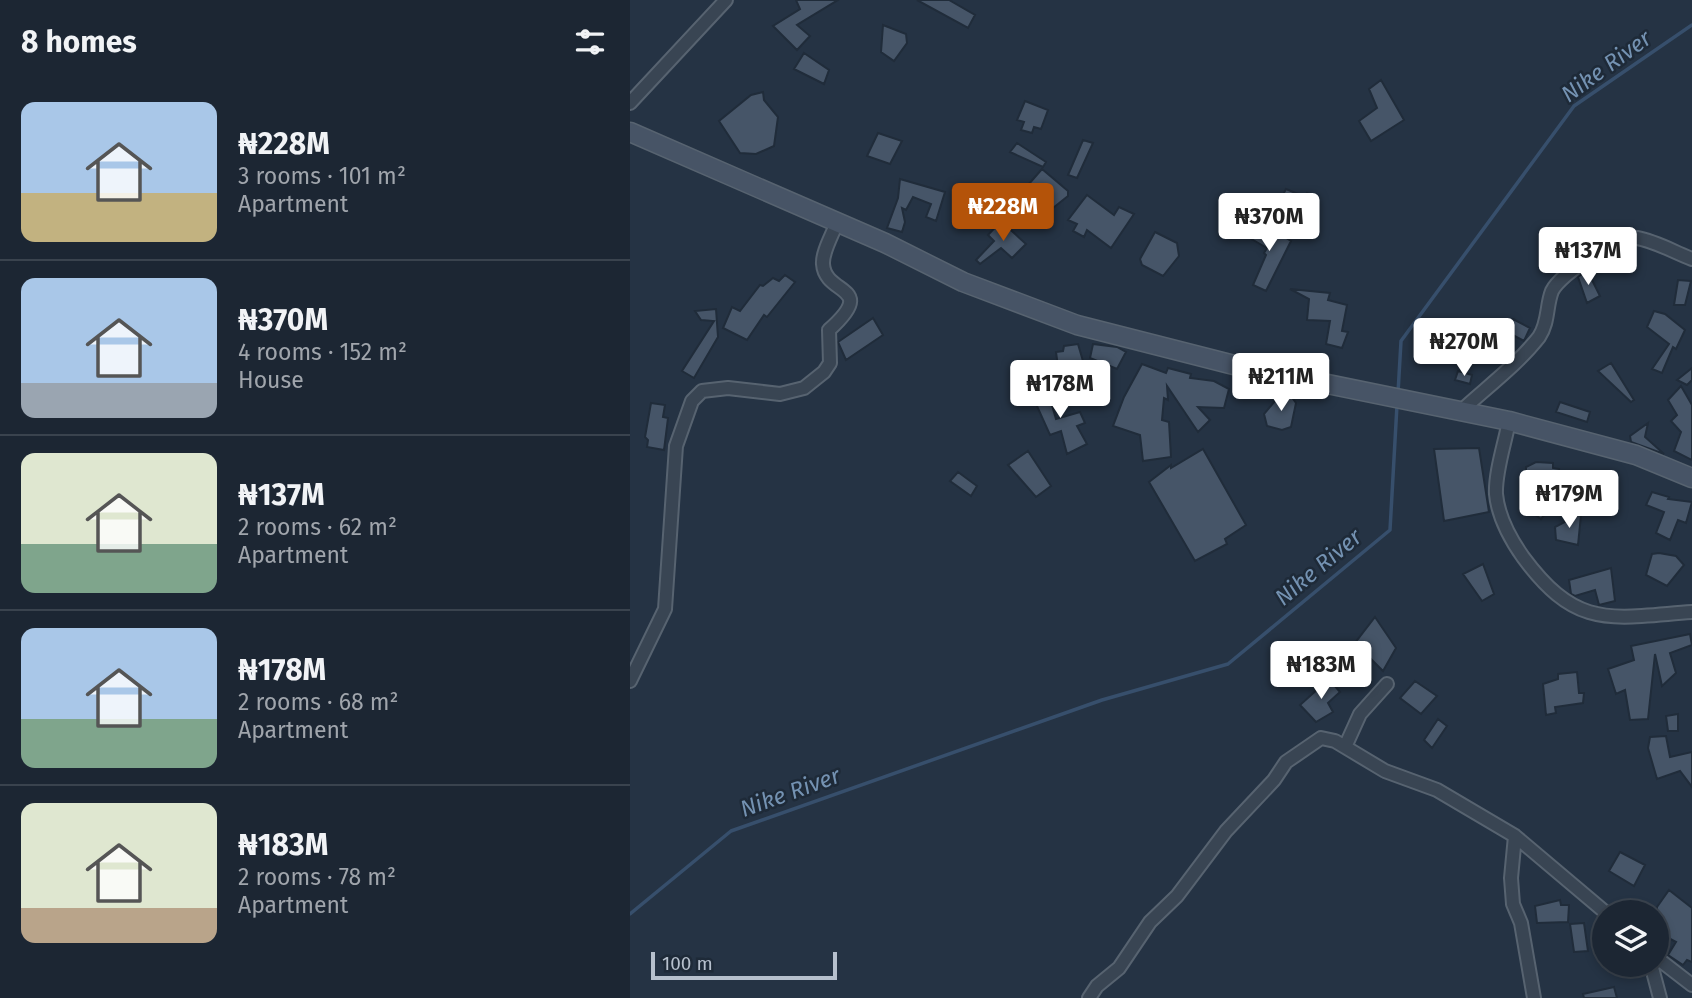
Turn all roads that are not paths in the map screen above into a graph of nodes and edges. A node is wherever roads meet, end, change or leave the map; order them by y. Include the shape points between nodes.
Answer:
1 (726, 0) edge
2 (630, 103) edge
3 (630, 132) edge
4 (837, 222) junction
5 (1692, 259) edge
6 (1452, 409) junction
7 (1509, 421) junction
8 (1692, 478) edge
9 (1692, 612) edge
10 (630, 681) edge
11 (1387, 684) dead end
12 (1345, 747) junction
13 (1515, 836) junction
14 (1592, 901) edge
15 (1669, 967) edge
16 (1654, 977) edge
17 (1692, 985) edge
18 (1089, 998) edge
19 (1534, 998) edge
20 (1660, 998) edge

1 - 2 street
3 - 4 street
4 - 6 street via 962,282 1077,325 1234,365
4 - 10 street via 824,269 849,295 850,304 847,314 829,330 830,363 824,372 804,388 780,394 729,388 702,391 692,401 676,446 665,609
5 - 6 street via 1636,238 1625,238 1590,257 1552,292 1544,327 1524,355
6 - 7 street
7 - 8 street via 1636,455
7 - 9 street via 1496,494 1510,539 1543,583 1569,606 1598,616
11 - 12 street via 1360,714
12 - 13 street via 1385,771 1437,790
12 - 18 street via 1321,738 1286,762 1177,896 1150,922 1119,968
13 - 14 street
13 - 19 street via 1513,904 1521,923
15 - 17 street
16 - 20 street

